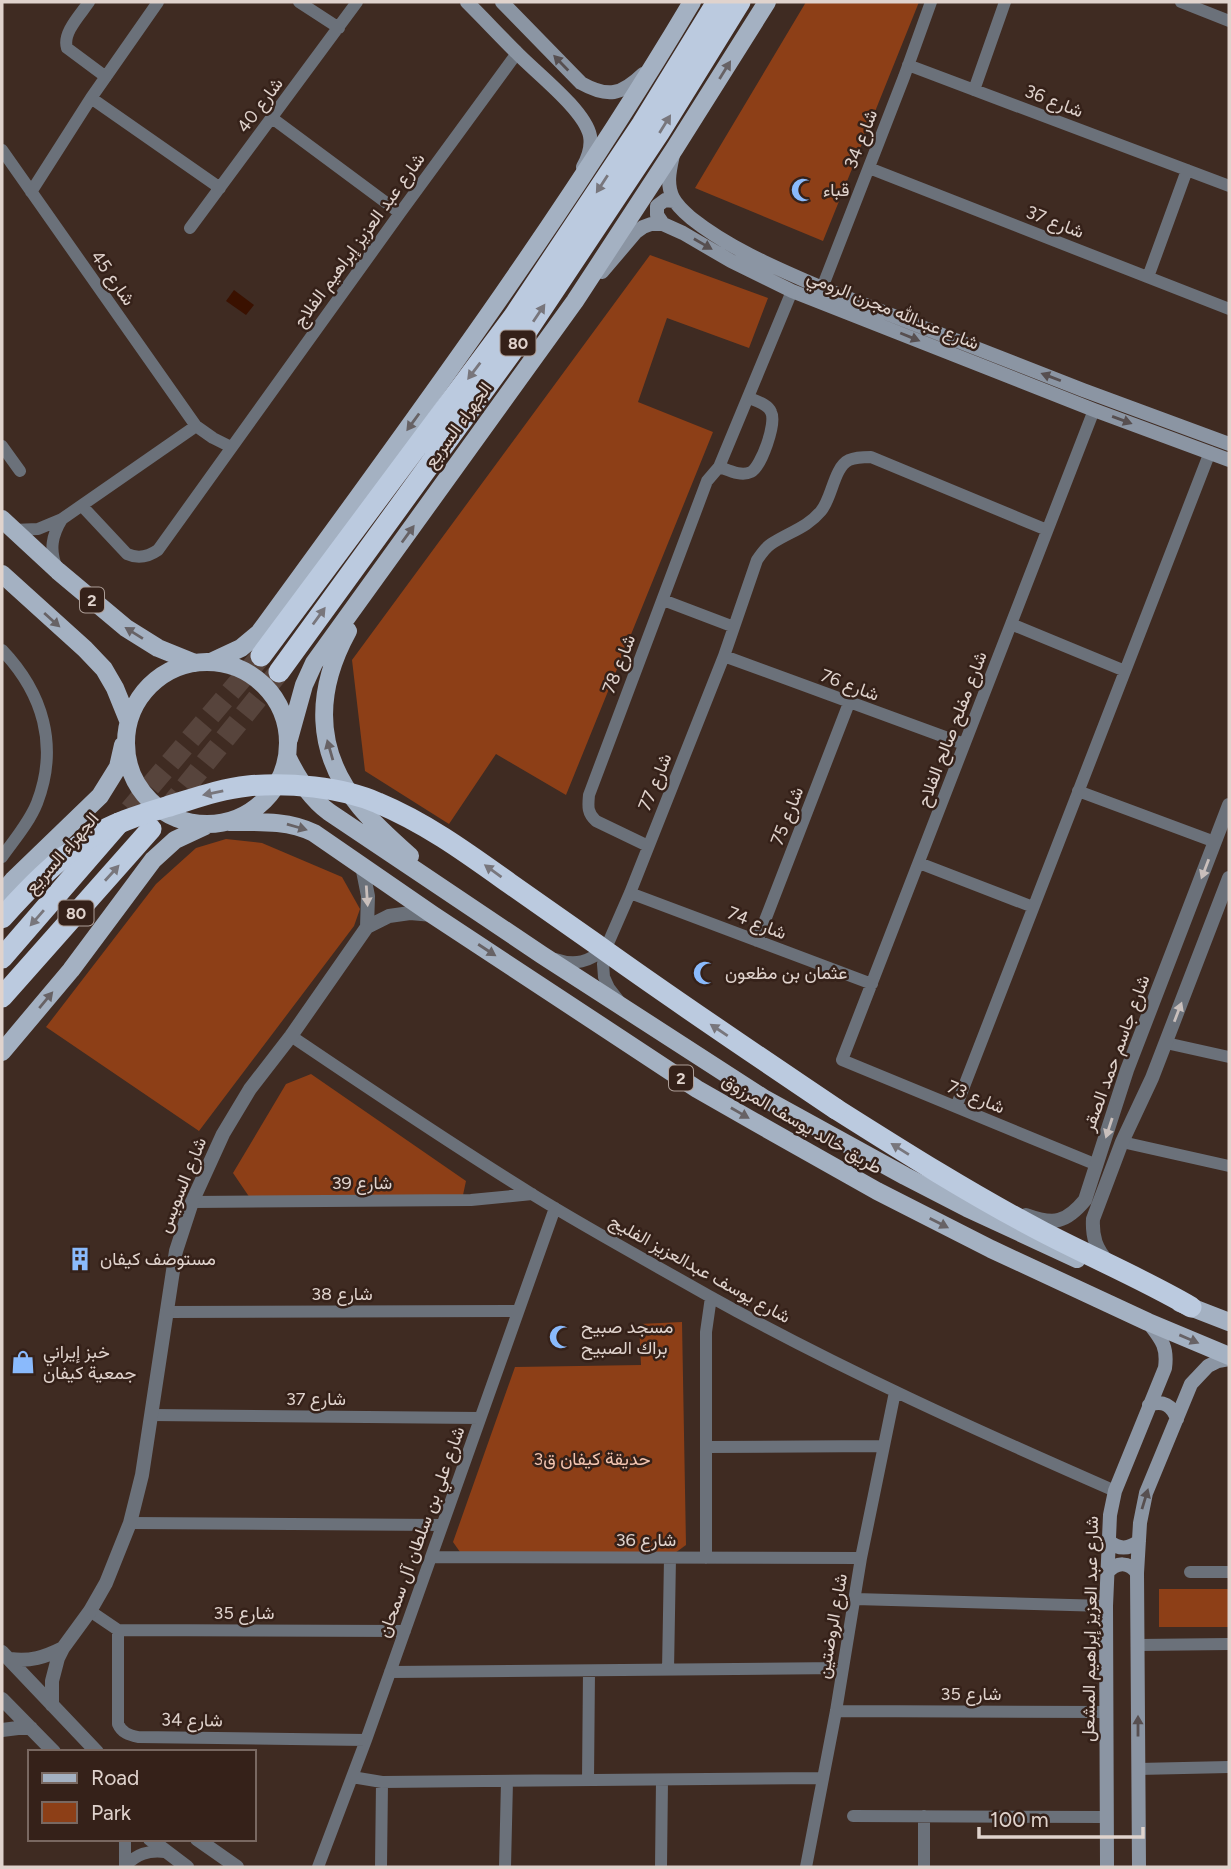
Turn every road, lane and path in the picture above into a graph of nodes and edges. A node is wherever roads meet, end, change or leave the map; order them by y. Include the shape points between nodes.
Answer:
1 (89, 2) edge
2 (158, 2) edge
3 (299, 2) edge
4 (357, 2) edge
5 (467, 2) edge
6 (502, 2) edge
7 (692, 2) edge
8 (718, 2) edge
9 (740, 2) edge
10 (767, 2) edge
11 (931, 2) edge
12 (1005, 2) edge
13 (1181, 2) edge
14 (1229, 21) edge
15 (339, 28) junction
16 (517, 53) junction
17 (657, 61) junction
18 (908, 65) junction
19 (106, 77) junction
20 (581, 83) junction
21 (974, 90) junction
22 (92, 98) junction
23 (565, 100) junction
24 (272, 118) junction
25 (675, 148) junction
26 (2, 150) edge
27 (869, 168) junction
28 (1187, 170) junction
29 (1229, 186) edge
30 (219, 188) junction
31 (574, 188) junction
32 (31, 191) junction
33 (674, 201) junction
34 (400, 213) junction
35 (663, 224) junction
36 (190, 228) dead end
37 (1148, 277) junction
38 (822, 288) junction
39 (792, 291) junction
40 (575, 301) junction
41 (1229, 309) edge
42 (749, 398) junction
43 (1094, 410) junction
44 (196, 426) junction
45 (1229, 444) edge
46 (2, 446) edge
47 (231, 447) junction
48 (1210, 452) junction
49 (1229, 460) edge
50 (719, 467) junction
51 (20, 471) dead end
52 (82, 506) junction
53 (62, 519) junction
54 (7, 524) edge
55 (1047, 530) junction
56 (384, 567) junction
57 (58, 571) junction
58 (2, 574) edge
59 (663, 600) junction
60 (1011, 624) junction
61 (734, 627) junction
62 (2, 650) edge
63 (261, 656) tunnel mouth
64 (724, 656) junction
65 (203, 662) junction
66 (1125, 671) junction
67 (279, 672) tunnel mouth
68 (849, 703) junction
69 (127, 729) junction
70 (289, 739) junction
71 (964, 744) junction
72 (288, 758) junction
73 (1078, 791) junction
74 (1229, 806) edge
75 (130, 810) tunnel mouth
76 (229, 822) junction
77 (211, 825) junction
78 (151, 829) tunnel mouth
79 (1215, 842) junction
80 (649, 846) junction
81 (2, 858) edge
82 (919, 863) junction
83 (362, 866) junction
84 (1229, 878) edge
85 (2, 893) edge
86 (630, 893) junction
87 (451, 894) junction
88 (1033, 907) junction
89 (433, 915) junction
90 (2, 918) edge
91 (367, 927) junction
92 (757, 942) junction
93 (606, 948) junction
94 (542, 955) junction
95 (2, 958) edge
96 (872, 984) junction
97 (2, 997) edge
98 (629, 1012) junction
99 (291, 1035) junction
100 (1166, 1043) junction
101 (2, 1052) edge
102 (1229, 1057) edge
103 (842, 1060) joint
104 (1127, 1070) junction
105 (1152, 1078) junction
106 (697, 1088) junction
107 (956, 1107) junction
108 (1122, 1142) junction
109 (844, 1143) junction
110 (1097, 1165) junction
111 (1229, 1166) edge
112 (532, 1194) junction
113 (975, 1194) junction
114 (192, 1202) junction
115 (555, 1208) junction
116 (1110, 1265) junction
117 (711, 1297) junction
118 (1191, 1307) junction
119 (518, 1311) junction
120 (166, 1312) junction
121 (1149, 1322) junction
122 (1229, 1322) edge
123 (1229, 1358) edge
124 (895, 1392) junction
125 (1149, 1405) junction
126 (152, 1415) junction
127 (480, 1418) junction
128 (1177, 1419) junction
129 (884, 1446) junction
130 (706, 1447) junction
131 (1115, 1491) junction
132 (130, 1523) junction
133 (442, 1525) junction
134 (1109, 1541) junction
135 (1139, 1541) junction
136 (430, 1557) junction
137 (670, 1558) junction
138 (706, 1558) junction
139 (861, 1558) junction
140 (1190, 1572) dead end
141 (1229, 1572) edge
142 (1107, 1573) junction
143 (1138, 1573) junction
144 (855, 1599) junction
145 (1106, 1606) junction
146 (90, 1611) junction
147 (117, 1630) junction
148 (405, 1631) junction
149 (1229, 1644) edge
150 (1138, 1645) junction
151 (63, 1648) junction
152 (6, 1656) edge
153 (842, 1668) junction
154 (668, 1670) junction
155 (589, 1671) junction
156 (390, 1672) junction
157 (2, 1699) edge
158 (52, 1705) junction
159 (836, 1711) junction
160 (1106, 1712) junction
161 (32, 1728) junction
162 (2, 1730) edge
163 (82, 1737) junction
164 (366, 1740) junction
165 (52, 1750) edge
166 (76, 1750) edge
167 (95, 1750) edge
168 (1229, 1768) edge
169 (1138, 1769) junction
170 (352, 1777) junction
171 (822, 1778) junction
172 (588, 1780) junction
173 (662, 1780) junction
174 (507, 1781) junction
175 (382, 1782) junction
176 (853, 1816) dead end
177 (924, 1816) junction
178 (1106, 1817) junction
179 (125, 1841) edge
180 (152, 1841) edge
181 (200, 1841) edge
182 (165, 1852) junction
183 (125, 1867) edge
184 (187, 1867) edge
185 (237, 1867) edge
186 (318, 1867) edge
187 (381, 1867) edge
188 (505, 1867) edge
189 (661, 1867) edge
190 (806, 1867) edge
191 (924, 1867) edge
192 (1107, 1867) edge
193 (1139, 1867) edge

1 - 19 street via 65,44
2 - 19 street
3 - 15 street
4 - 15 street, شارع 40
5 - 16 main road
20 -> 6 main road
7 - 17 main road
8 -> 63 highway, الجهراء السريع / 80 via 514,316
67 -> 9 highway, الجهراء السريع / 80 via 529,328
25 -> 10 main road, الجهراء السريع
11 - 18 street, شارع 34
12 - 21 street
13 - 14 street
15 - 24 street, شارع 40
16 - 23 main road
16 - 34 street, شارع عبد العزيز إبراهيم الفلاج
17 - 20 main road via 631,85 613,93
17 - 31 main road
18 - 21 street, شارع 36
18 - 27 street, شارع 34
19 - 22 street
20 - 23 main road via 581,99
21 - 28 street, شارع 36
22 - 30 street
22 - 32 street
23 - 31 main road via 590,136 587,159
24 - 30 street, شارع 40
24 - 34 street
25 - 33 main road via 669,183
25 - 40 main road, الجهراء السريع
26 - 32 street, شارع 45
27 - 37 street, شارع 37
27 - 38 street, شارع 34
28 - 29 street, شارع 36
28 - 37 street
30 - 36 street, شارع 40
31 -> 65 main road via 438,387 259,633 241,648
32 - 44 street, شارع 45
33 - 35 main road via 657,206
33 - 38 main road, شارع عبدالله مجرن الرومي via 724,241
34 - 47 street, شارع عبد العزيز إبراهيم الفلاج
35 -> 39 main road, شارع عبدالله مجرن الرومي
35 - 40 main road via 636,232
37 - 41 street, شارع 37
45 -> 38 main road, شارع عبدالله مجرن الرومي
39 - 42 street, شارع 78
39 -> 43 main road, شارع عبدالله مجرن الرومي
56 -> 40 main road, الجهراء السريع
42 - 50 street, شارع 78
42 - 50 street via 767,406 773,428 750,472
43 -> 48 main road, شارع عبدالله مجرن الرومي
43 - 55 street, شارع مفلح صالح الفلاح
44 - 47 street
44 - 52 street
46 - 51 street
47 - 52 street, شارع عبد العزيز إبراهيم الفلاج via 158,550 148,556 127,554
48 - 49 main road, شارع عبدالله مجرن الرومي
48 - 66 street
50 - 59 street, شارع 78 via 707,481
52 - 53 street
53 - 54 street via 38,529
53 - 57 street via 52,544
54 - 57 main road, 2
55 - 60 street, شارع مفلح صالح الفلاح
55 - 61 street, شارع 77 via 871,457 852,458 843,465 815,518 772,543 757,560
56 - 70 main road, الجهراء السريع via 314,663
87 -> 56 main road via 360,807 342,782 326,738 327,679
65 -> 57 main road, 2 via 158,648 126,628
58 -> 69 main road, 2 via 104,670 115,688
59 - 61 street
59 - 80 street, شارع 78 via 588,803 596,821
60 - 66 street
60 - 71 street, شارع مفلح صالح الفلاح
61 - 64 street, شارع 77
62 - 81 street via 26,680 43,715 46,748 36,804
64 - 68 street, شارع 76
64 - 80 street, شارع 77
65 - 69 main road via 177,668 147,688
65 - 70 main road via 244,670 264,686 280,706
66 - 73 street
68 - 71 street, شارع 76
68 - 92 street, شارع 75
69 - 77 main road via 127,761 149,800 177,819
69 - 85 main road, الجهراء السريع via 118,767 100,796
70 - 72 main road
71 - 82 street, شارع مفلح صالح الفلاح
72 - 76 main road via 274,791 261,805
72 - 87 main road, طريق خالد يوسف المرزوق / 2 via 297,777 323,808
73 - 79 street
73 - 88 street
74 - 79 street, شارع جاسم حمد الصقر
75 -> 95 highway, الجهراء السريع / 80
76 - 77 main road
76 -> 83 main road, طريق خالد يوسف المرزوق / 2 via 301,827
101 -> 77 main road via 161,851 182,836
97 -> 78 highway, 80
79 -> 104 street, شارع جاسم حمد الصقر
80 - 86 street, شارع 77
82 - 88 street
82 - 96 street, شارع مفلح صالح الفلاح
83 - 89 main road, طريق خالد يوسف المرزوق / 2
83 -> 91 street via 368,896
100 -> 84 street, شارع جاسم حمد الصقر
86 - 92 street, شارع 74
86 - 93 street, شارع 77
87 - 94 main road, طريق خالد يوسف المرزوق / 2
88 - 107 street
89 - 91 street via 389,916
89 -> 106 main road, طريق خالد يوسف المرزوق / 2
113 -> 90 highway, bridge via 836,1109 678,1003 467,852 422,824 352,795 292,785 248,786 152,811 81,844 47,870
91 - 99 street, شارع السويس
92 - 96 street, شارع 74
93 - 94 street via 579,963
93 - 98 street, شارع 77 via 606,983
94 - 98 main road, طريق خالد يوسف المرزوق / 2
96 - 103 street, شارع مفلح صالح الفلاح
98 - 109 main road, طريق خالد يوسف المرزوق / 2 via 765,1099
99 - 112 street, شارع يوسف عبدالعزيز الفليج
99 - 114 street, شارع السويس via 223,1134
100 - 102 street
100 - 105 street, شارع جاسم حمد الصقر
103 - 107 street, شارع 73
104 - 105 street via 1133,1087 1144,1086
104 -> 110 street, شارع جاسم حمد الصقر
105 - 108 street, شارع جاسم حمد الصقر
106 - 109 main road via 694,1077 701,1072 799,1127
106 -> 121 main road, طريق خالد يوسف المرزوق / 2 via 877,1191
107 - 110 street, شارع 73
108 - 111 street
108 - 116 street, شارع جاسم حمد الصقر via 1093,1219 1095,1243
109 - 118 main road, طريق خالد يوسف المرزوق / 2 via 967,1208
110 - 113 street, شارع جاسم حمد الصقر via 1086,1200 1064,1220 1048,1222
112 - 114 street, 39 شارع via 471,1200
112 - 115 street, شارع يوسف عبدالعزيز الفليج
113 - 116 highway
114 - 120 street, شارع السويس via 176,1251
115 - 117 street, شارع يوسف عبدالعزيز الفليج
115 - 119 street, شارع علي بن سلطان آل سمحان
116 - 118 highway
117 - 124 street, شارع يوسف عبدالعزيز الفليج
117 - 130 street via 706,1332
118 - 122 main road, طريق خالد يوسف المرزوق / 2
119 - 120 street, شارع 38
119 - 127 street, شارع علي بن سلطان آل سمحان
120 - 126 street, شارع السويس
121 -> 123 main road, طريق خالد يوسف المرزوق / 2
121 - 125 main road, شارع عبد العزيز إبراهيم المشعل via 1166,1349 1165,1368
123 - 128 main road via 1199,1374
124 - 129 street, شارع الروضتين
124 - 131 street, شارع يوسف عبدالعزيز الفليج
125 - 128 main road via 1170,1406
125 - 131 main road, شارع عبد العزيز إبراهيم المشعل
126 - 127 street, شارع 37
126 - 132 street, شارع السويس
127 - 133 street, شارع علي بن سلطان آل سمحان
135 -> 128 main road via 1146,1493
129 - 130 street
129 - 139 street, شارع الروضتين
130 - 138 street
131 - 134 main road, شارع عبد العزيز إبراهيم المشعل
132 - 133 street
132 - 146 street, شارع السويس
133 - 136 street, شارع علي بن سلطان آل سمحان
134 - 135 main road via 1124,1548
134 - 142 main road, شارع عبد العزيز إبراهيم المشعل
135 - 143 main road
136 - 137 street, شارع 36
136 - 148 street, شارع علي بن سلطان آل سمحان
137 - 138 street, شارع 36
137 - 154 street
138 - 139 street, شارع 36
139 - 144 street, شارع الروضتين
140 - 141 street
142 - 143 main road via 1122,1564
142 - 145 main road, شارع عبد العزيز إبراهيم المشعل
143 - 150 main road
144 - 145 street
144 - 153 street, شارع الروضتين
145 - 160 main road, شارع عبد العزيز إبراهيم المشعل
146 - 147 street
146 - 151 street, شارع السويس
147 - 148 street, شارع 35
147 - 164 street, شارع 34 via 118,1724 125,1733 138,1737
148 - 156 street, شارع علي بن سلطان آل سمحان
149 - 150 street
169 -> 150 main road
151 - 152 street via 28,1661
151 - 158 street, شارع السويس via 54,1670
152 - 158 street
153 - 154 street
153 - 159 street, شارع الروضتين
154 - 155 street
155 - 156 street
155 - 172 street
156 - 164 street, شارع علي بن سلطان آل سمحان
157 - 161 street
158 - 163 street
159 - 160 street, شارع 35
159 - 171 street, شارع الروضتين
160 - 178 main road, شارع عبد العزيز إبراهيم المشعل
161 - 162 street
161 - 165 street
163 - 166 street
163 - 167 street
164 - 170 street, شارع علي بن سلطان آل سمحان
168 - 169 street
169 - 193 main road
170 - 175 street
170 - 186 street, شارع علي بن سلطان آل سمحان
171 - 173 street
171 - 190 street, شارع الروضتين
172 - 173 street
172 - 174 street
173 - 189 street
174 - 175 street
174 - 188 street
175 - 187 street
176 - 177 street
177 - 178 street
177 - 191 street
178 - 192 main road, شارع عبد العزيز إبراهيم المشعل
179 - 183 street
180 - 182 street
181 - 185 street
182 - 183 street via 143,1853
182 - 184 street

